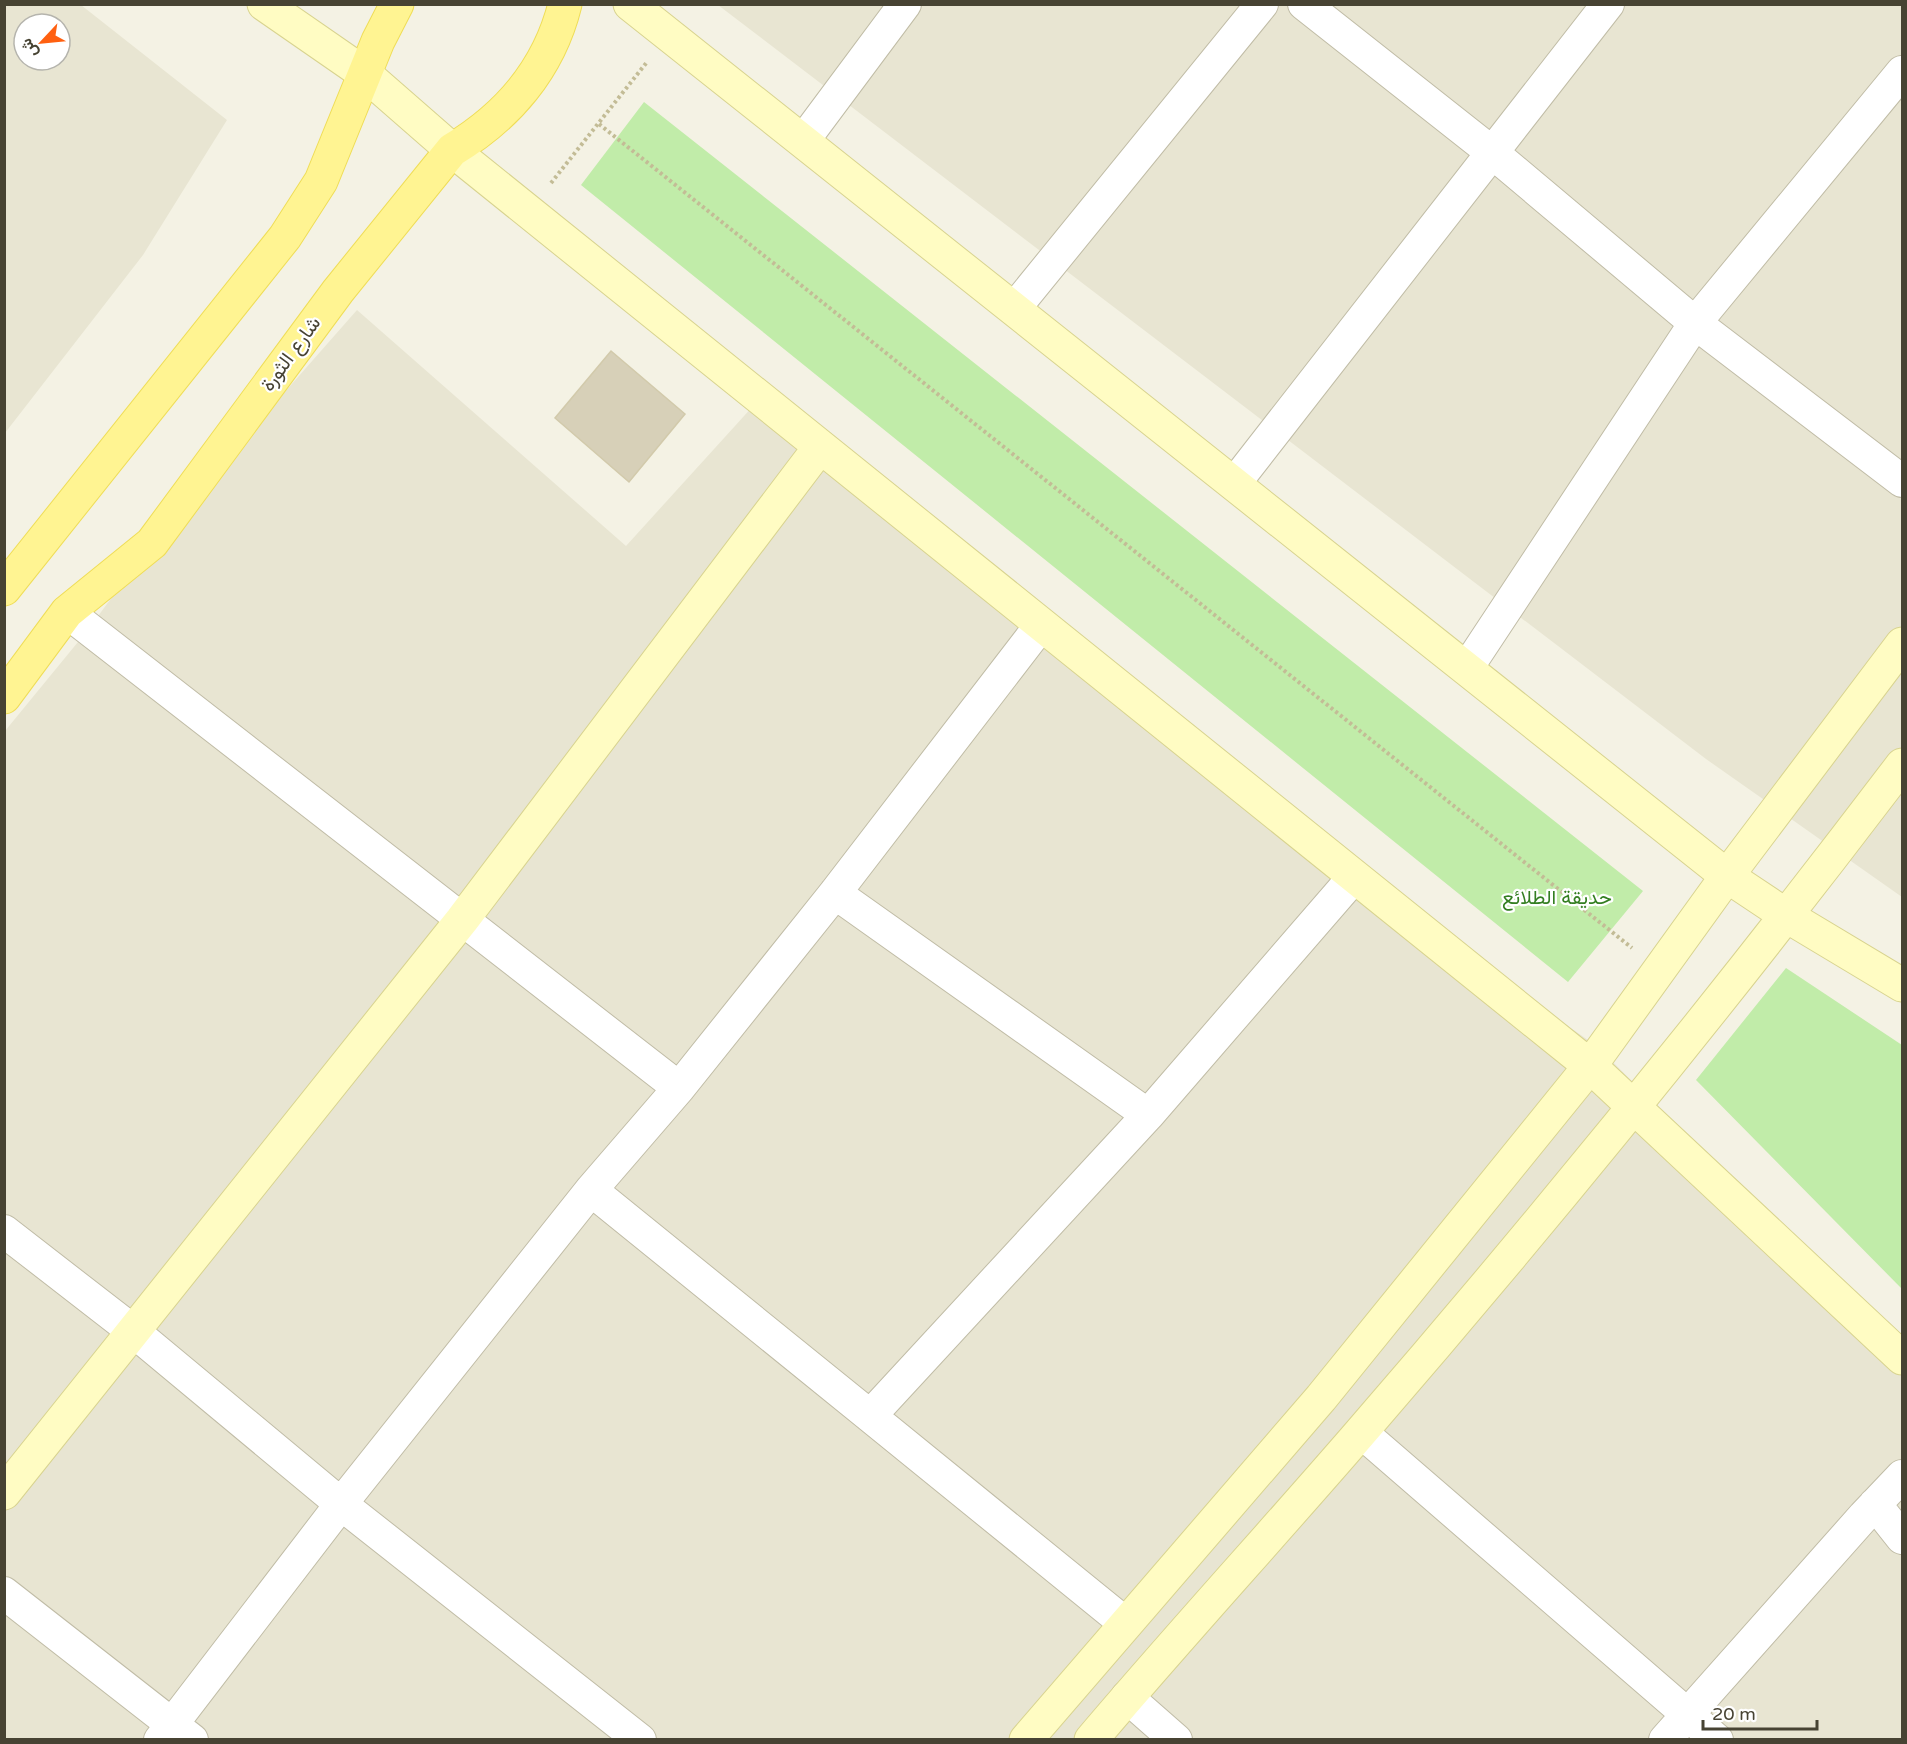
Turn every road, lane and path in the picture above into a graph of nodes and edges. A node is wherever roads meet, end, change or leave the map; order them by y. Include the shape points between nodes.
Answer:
1 (264, 4) edge
2 (397, 4) edge
3 (565, 4) edge
4 (630, 4) edge
5 (905, 4) edge
6 (1262, 4) edge
7 (1304, 4) edge
8 (1608, 4) edge
9 (669, 35) junction
10 (1902, 72) edge
11 (365, 74) junction
12 (599, 124) junction
13 (802, 141) junction
14 (452, 150) junction
15 (1494, 154) junction
16 (528, 212) junction
17 (1014, 309) junction
18 (1695, 323) junction
19 (820, 447) junction
20 (1902, 481) edge
21 (1234, 484) junction
22 (4, 589) edge
23 (68, 612) junction
24 (1041, 625) junction
25 (1902, 644) edge
26 (1467, 669) junction
27 (4, 697) edge
28 (1902, 765) edge
29 (1727, 876) junction
30 (1354, 877) junction
31 (835, 893) junction
32 (1787, 916) junction
33 (462, 920) junction
34 (1660, 970) junction
35 (1902, 985) edge
36 (1590, 1066) junction
37 (679, 1088) junction
38 (1634, 1105) junction
39 (1148, 1115) junction
40 (591, 1190) junction
41 (4, 1231) edge
42 (133, 1331) junction
43 (1902, 1358) edge
44 (870, 1416) junction
45 (1362, 1432) junction
46 (1902, 1476) edge
47 (4, 1493) edge
48 (341, 1504) junction
49 (1875, 1504) junction
50 (1902, 1538) edge
51 (4, 1593) edge
52 (1126, 1624) junction
53 (1127, 1697) junction
54 (1687, 1714) junction
55 (175, 1734) edge
56 (640, 1740) edge
57 (1026, 1740) edge
58 (1091, 1740) edge
59 (1176, 1740) edge
60 (1665, 1740) edge
61 (1717, 1740) edge

1 - 11 street
2 - 11 main road
3 - 14 main road, شارع الثورة via 552,44 520,94 485,129
4 - 9 street
5 - 13 street
6 - 17 street
7 - 15 street
8 - 15 street
9 - 12 path
9 - 13 street
10 - 18 street
11 - 14 street
11 - 22 main road via 321,181 285,237
12 - 16 path
12 - 34 path
13 - 17 street
14 - 16 street
14 - 23 main road, شارع الثورة via 338,291 152,543
15 - 18 street
15 - 21 street
16 - 19 street
17 - 21 street
18 - 20 street
18 - 26 street
19 - 24 street
19 - 33 street
21 - 26 street
23 - 27 main road, شارع الثورة
23 - 33 street
24 - 30 street
24 - 31 street
25 - 29 street
26 - 29 street
28 - 32 street
29 - 32 street
29 - 34 street
30 - 36 street
30 - 39 street
31 - 37 street
31 - 39 street
32 - 35 street
32 - 38 street
33 - 37 street
33 - 42 street
34 - 36 street
36 - 38 street
36 - 52 street via 1321,1398
37 - 40 street
38 - 43 street
38 - 45 street
39 - 44 street
40 - 44 street
40 - 48 street
41 - 42 street
42 - 47 street
42 - 48 street
44 - 52 street
45 - 53 street
45 - 54 street
46 - 49 street
48 - 55 street
48 - 56 street
49 - 50 street
49 - 54 street
51 - 55 street
52 - 57 street
53 - 58 street
53 - 59 street
54 - 60 street
54 - 61 street

